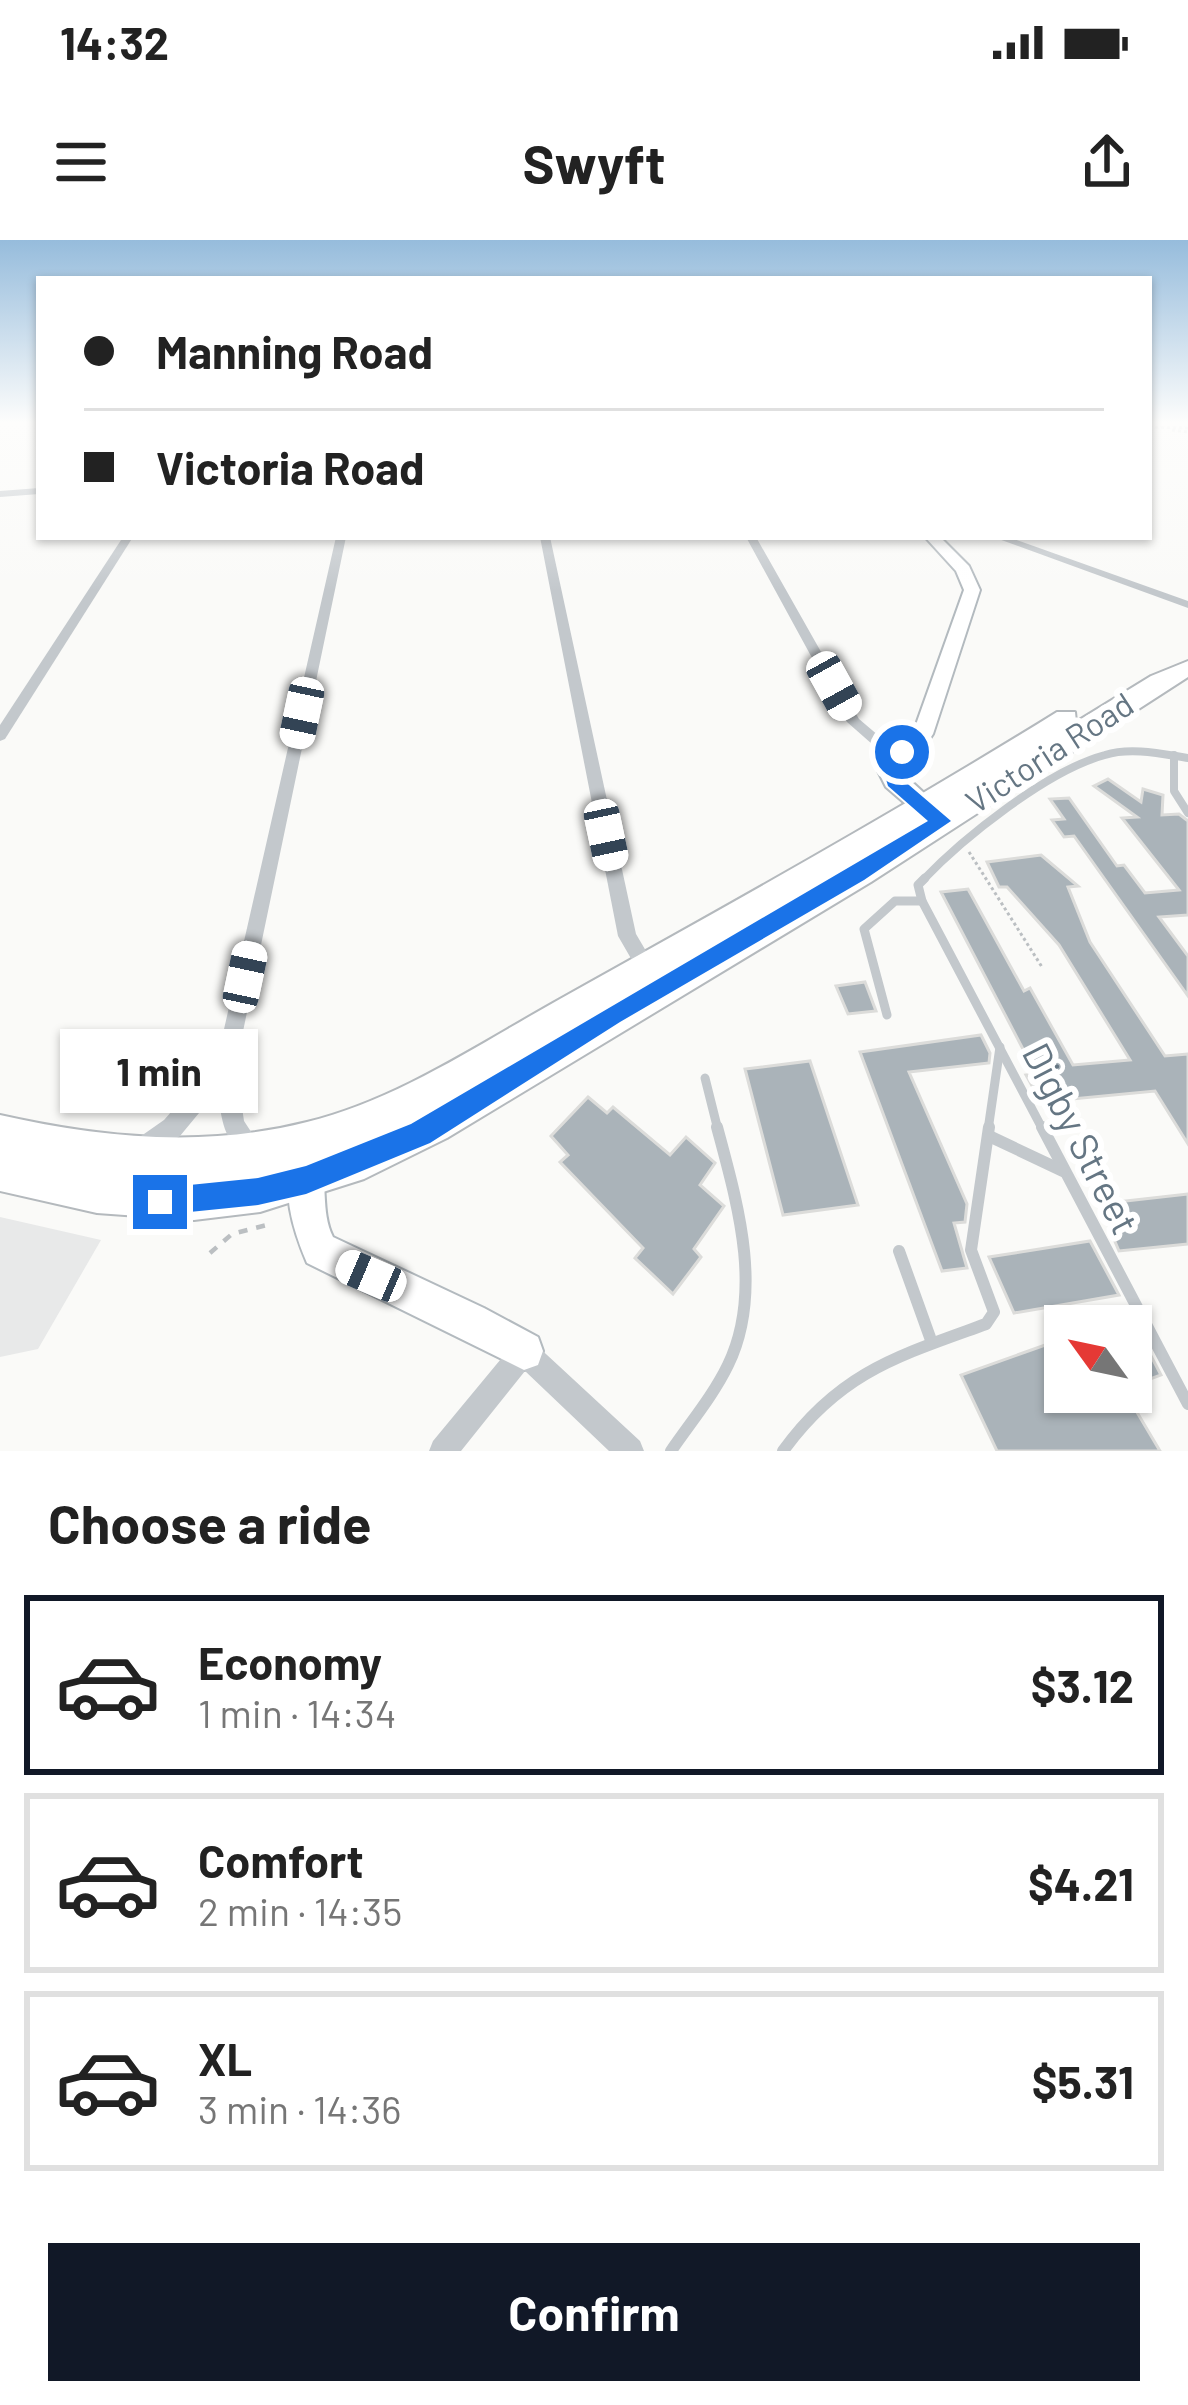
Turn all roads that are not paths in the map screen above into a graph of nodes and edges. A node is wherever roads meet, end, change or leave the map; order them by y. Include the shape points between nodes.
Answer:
1 (36, 491) edge
2 (0, 494) edge
3 (126, 540) edge
4 (339, 540) edge
5 (546, 540) edge
6 (753, 540) edge
7 (935, 540) edge
8 (1013, 540) edge
9 (1188, 605) edge
10 (1188, 655) edge
11 (1188, 668) edge
12 (0, 736) edge
13 (1174, 755) junction
14 (894, 756) junction
15 (1188, 758) edge
16 (1188, 813) edge
17 (942, 824) junction
18 (922, 901) junction
19 (647, 968) junction
20 (887, 1015) dead end
21 (1000, 1046) junction
22 (226, 1065) junction
23 (705, 1078) dead end
24 (0, 1135) edge
25 (989, 1136) junction
26 (255, 1152) junction
27 (126, 1160) junction
28 (306, 1161) junction
29 (0, 1170) edge
30 (1064, 1172) junction
31 (899, 1251) dead end
32 (932, 1343) junction
33 (524, 1351) junction
34 (1188, 1404) edge
35 (443, 1451) edge
36 (630, 1451) edge
37 (671, 1451) edge
38 (783, 1451) edge

1 - 2 street
3 - 12 street
4 - 22 street
5 - 19 street via 627,936
6 - 14 street via 854,722
7 - 14 street via 972,590 923,734 912,750
8 - 9 street
10 - 17 highway, Victoria Road via 1122,683
11 - 17 highway, Victoria Road
13 - 15 lane
13 - 16 lane via 1174,791
13 - 17 lane via 1103,754
14 - 17 street via 894,782
17 - 18 lane via 938,860 918,885
17 - 19 highway, Victoria Road via 787,891
17 - 28 highway, Victoria Road via 450,1117
18 - 20 lane via 895,901 864,929
18 - 21 lane, Digby Street
19 - 28 highway, Victoria Road
21 - 25 lane
21 - 30 lane, Digby Street
22 - 26 street via 232,1125
22 - 27 street via 172,1128
23 - 37 lane via 743,1249 746,1306 730,1360
24 - 27 highway, Victoria Road
25 - 30 lane
25 - 32 lane via 971,1250 994,1312 986,1324
26 - 27 highway, Victoria Road
26 - 28 highway, Victoria Road
28 - 29 highway, Victoria Road via 258,1192 160,1202
28 - 33 street via 308,1223 320,1250
30 - 34 lane, Digby Street
31 - 32 lane
32 - 38 lane via 863,1368 810,1410
33 - 35 street
33 - 36 street

